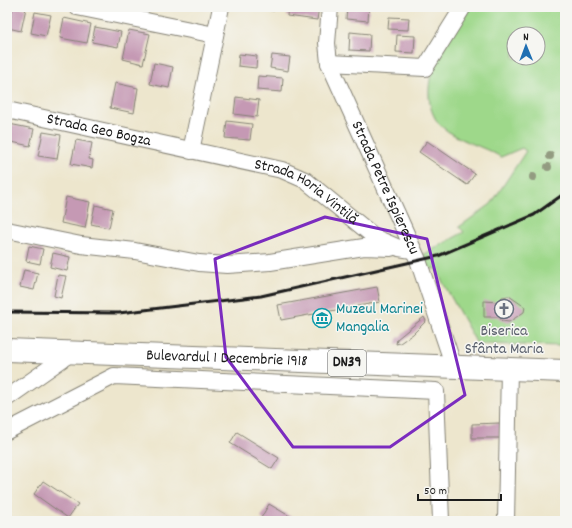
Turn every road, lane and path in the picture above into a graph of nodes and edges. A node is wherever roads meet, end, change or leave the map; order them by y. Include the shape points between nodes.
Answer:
1 (77, 7) edge
2 (221, 7) edge
3 (330, 7) edge
4 (462, 7) edge
5 (215, 35) junction
6 (329, 63) junction
7 (7, 110) edge
8 (191, 151) junction
9 (7, 230) edge
10 (406, 249) junction
11 (7, 350) edge
12 (71, 353) junction
13 (454, 367) junction
14 (509, 369) junction
15 (565, 371) edge
16 (7, 398) edge
17 (7, 431) edge
18 (441, 521) edge
19 (506, 521) edge

1 - 5 street
2 - 5 street
3 - 6 street, Strada Petre Ispierescu via 326,43
4 - 6 street via 425,68
5 - 8 street
6 - 10 street, Strada Petre Ispierescu
7 - 8 street, Strada Geo Bogza
8 - 10 street, Strada Horia Vintilă via 282,170 305,180 376,238
9 - 10 street via 81,245 227,265 270,262 364,247
10 - 13 street, Strada Petre Ispierescu via 418,260
11 - 12 highway, DN39
12 - 13 highway, Bulevardul 1 Decembrie 1918 / DN39
12 - 16 street
13 - 14 highway, Bulevardul 1 Decembrie 1918 / DN39
14 - 15 highway, Bulevardul 1 Decembrie 1918 / DN39
14 - 19 street
17 - 18 street via 114,376 436,391

